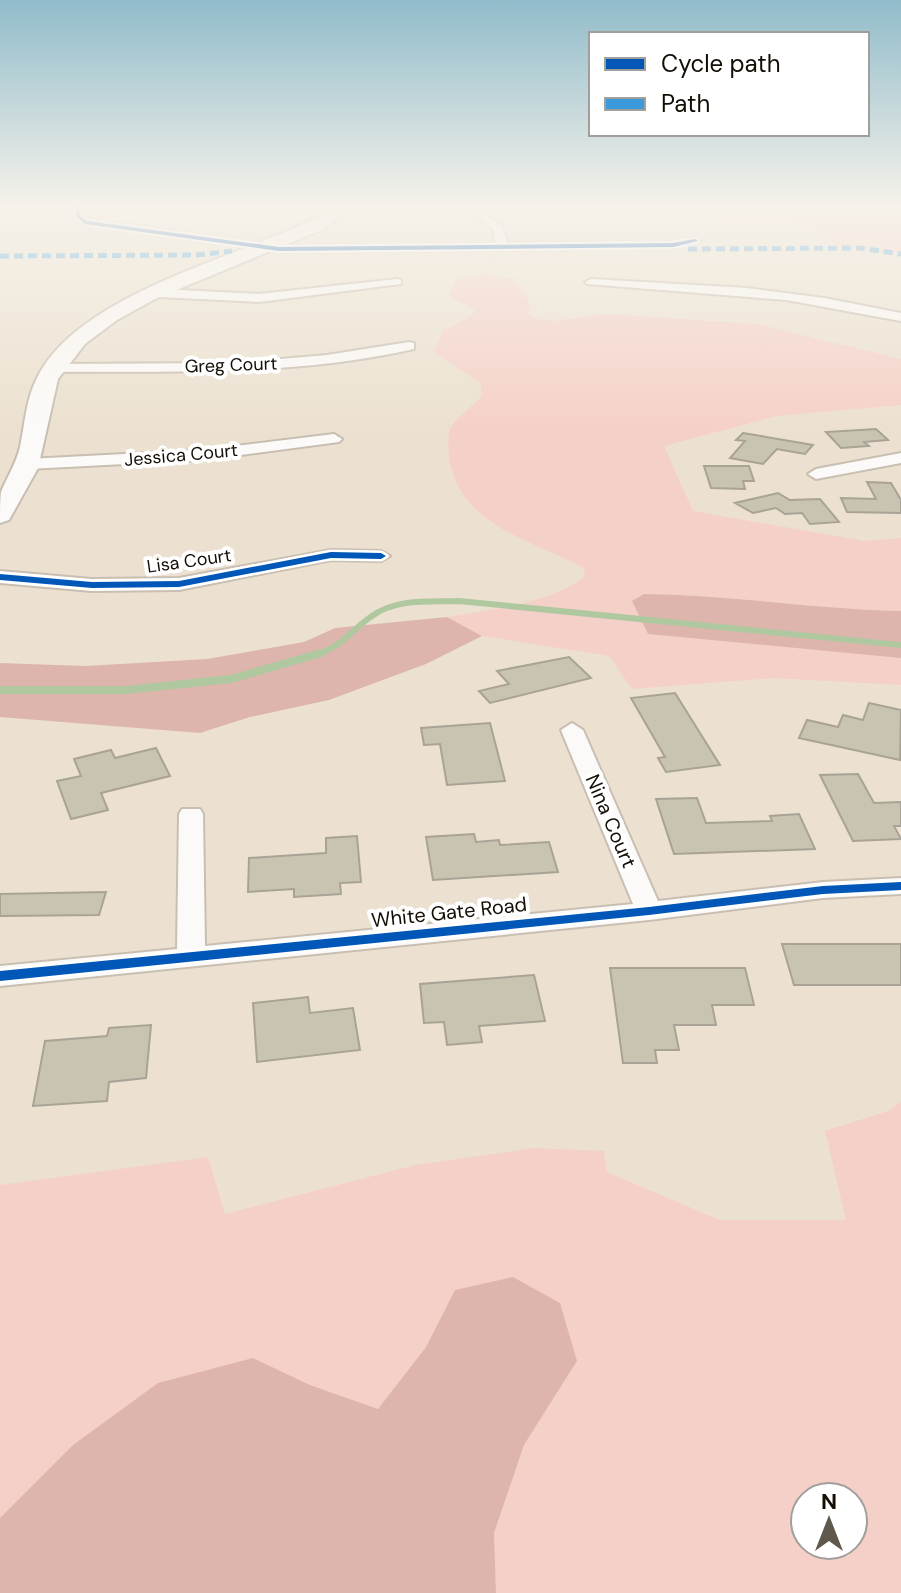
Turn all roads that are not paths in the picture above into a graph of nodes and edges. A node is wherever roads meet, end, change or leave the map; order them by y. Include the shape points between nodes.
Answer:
1 (186, 281) edge
2 (397, 282) dead end
3 (591, 282) road end
4 (159, 293) junction
5 (901, 317) edge
6 (409, 346) dead end
7 (52, 368) junction
8 (334, 439) dead end
9 (901, 458) edge
10 (28, 464) junction
11 (816, 474) dead end
12 (0, 515) edge
13 (381, 556) dead end
14 (0, 577) edge
15 (572, 730) dead end
16 (191, 814) dead end
17 (901, 886) edge
18 (649, 911) junction
19 (191, 958) junction
20 (0, 976) edge

1 - 4 street
2 - 4 street via 259,298
3 - 5 street via 744,291
4 - 7 street via 91,329
6 - 7 street, Greg Court via 232,367
7 - 10 street via 41,395
8 - 10 street, Jessica Court via 188,456
9 - 11 street
10 - 12 street
13 - 14 street, Lisa Court via 331,555 146,586
15 - 18 street, Nina Court
16 - 19 street
17 - 18 street, White Gate Road
18 - 19 street, White Gate Road
19 - 20 street, White Gate Road

